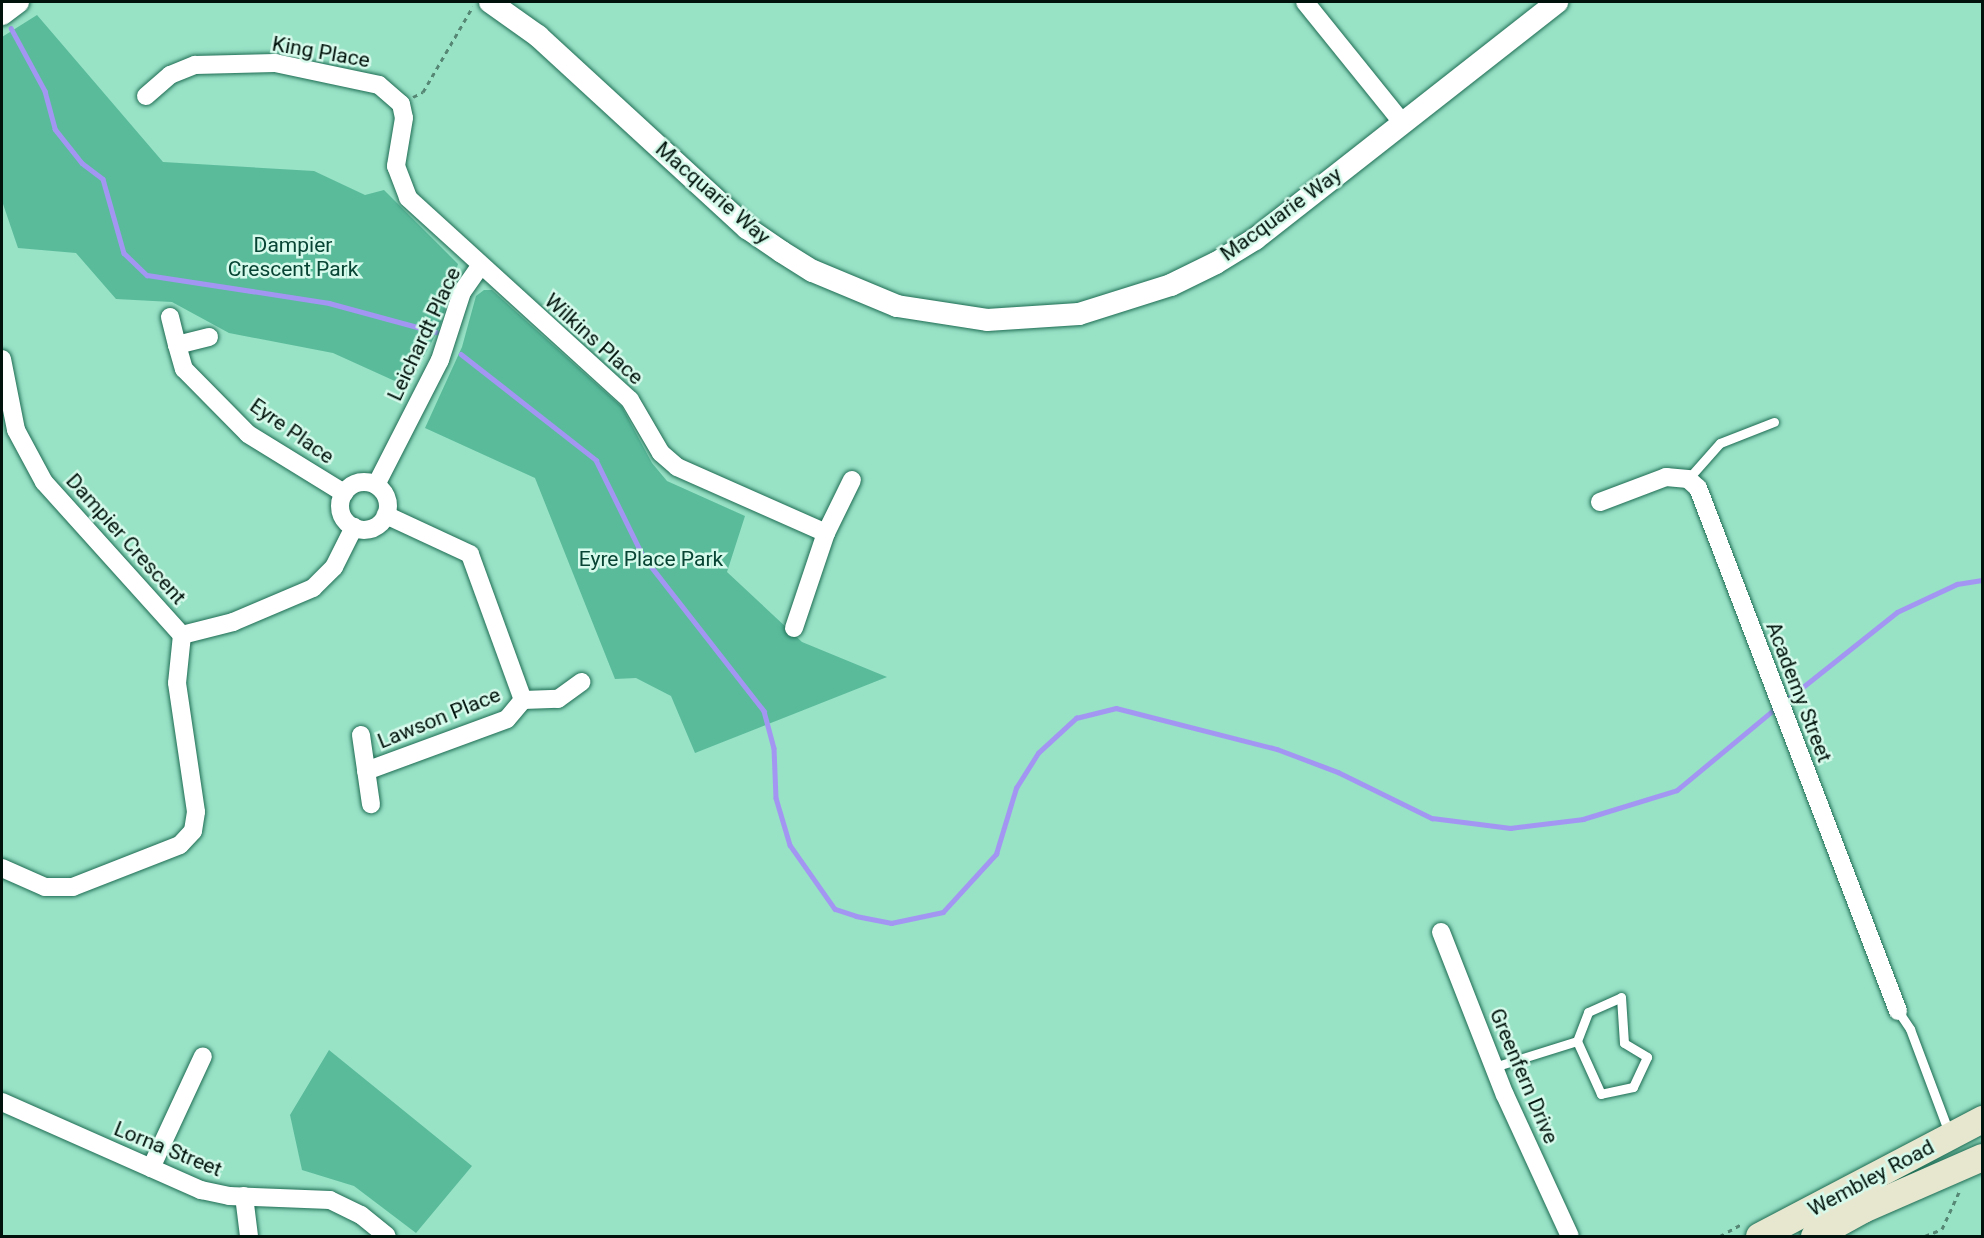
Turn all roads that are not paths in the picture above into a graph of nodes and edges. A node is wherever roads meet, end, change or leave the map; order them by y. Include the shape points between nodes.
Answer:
1 (18, 2) edge
2 (490, 2) edge
3 (1305, 2) edge
4 (1557, 2) edge
5 (2, 14) edge
6 (146, 96) dead end
7 (1402, 122) junction
8 (480, 266) junction
9 (170, 316) dead end
10 (209, 337) dead end
11 (177, 345) junction
12 (2, 359) edge
13 (1774, 422) dead end
14 (1689, 479) junction
15 (852, 480) dead end
16 (376, 485) junction
17 (344, 493) junction
18 (1600, 502) dead end
19 (386, 515) junction
20 (354, 527) junction
21 (826, 533) junction
22 (794, 628) dead end
23 (182, 635) junction
24 (581, 682) dead end
25 (523, 700) junction
26 (361, 735) dead end
27 (366, 771) junction
28 (371, 804) dead end
29 (2, 868) edge
30 (1441, 932) dead end
31 (1898, 1011) joint
32 (1577, 1041) junction
33 (203, 1056) dead end
34 (1494, 1067) junction
35 (2, 1102) edge
36 (1983, 1119) edge
37 (1950, 1136) junction
38 (1980, 1164) edge
39 (151, 1168) junction
40 (244, 1196) junction
41 (249, 1236) edge
42 (387, 1236) edge
43 (1570, 1236) edge
44 (1759, 1236) edge
45 (1814, 1236) edge

1 - 5 street
2 - 7 street, Macquarie Way via 538,36 747,228 782,252 854,289 940,315 1035,320 1080,314 1171,285 1255,239
3 - 7 street
4 - 7 street, Macquarie Way
6 - 8 street, King Place via 170,75 195,65 274,63 379,85 401,104 404,117 396,166 399,183 408,198
8 - 16 street, Leichardt Place via 462,292 440,360
8 - 21 street, Wilkins Place via 630,400 661,453 677,467
9 - 11 street, Eyre Place
10 - 11 street
11 - 17 street, Eyre Place via 183,369 248,434
12 - 23 street, Dampier Crescent via 16,430 44,482
13 - 14 lane via 1720,443
14 - 18 street via 1666,477
14 - 31 street, Academy Street via 1698,488
15 - 21 street
16 - 17 street via 361,482
16 - 19 street via 385,495
17 - 20 street via 343,516
19 - 20 street via 369,529
19 - 25 street, Lawson Place via 470,554
20 - 23 street via 334,567 313,588 233,622
21 - 22 street
23 - 29 street, Dampier Crescent via 177,683 196,812 193,831 180,846 73,887 45,887
24 - 25 street, Lawson Place via 558,699
25 - 27 street, Lawson Place via 507,719
26 - 27 street, Lawson Place
27 - 28 street, Lawson Place
30 - 34 street, Greenfern Drive
31 - 37 lane via 1910,1029
32 - 32 lane via 1588,1012 1621,997 1624,1043 1647,1057 1634,1087 1601,1094
32 - 34 lane
33 - 39 street
34 - 43 street, Greenfern Drive
35 - 39 street, Lorna Street
36 - 37 main road, Wembley Road
37 - 44 main road, Wembley Road
38 - 45 main road, Wembley Road via 1863,1209
39 - 40 street, Lorna Street via 201,1190
40 - 41 street
40 - 42 street, Lorna Street via 330,1200 361,1215

